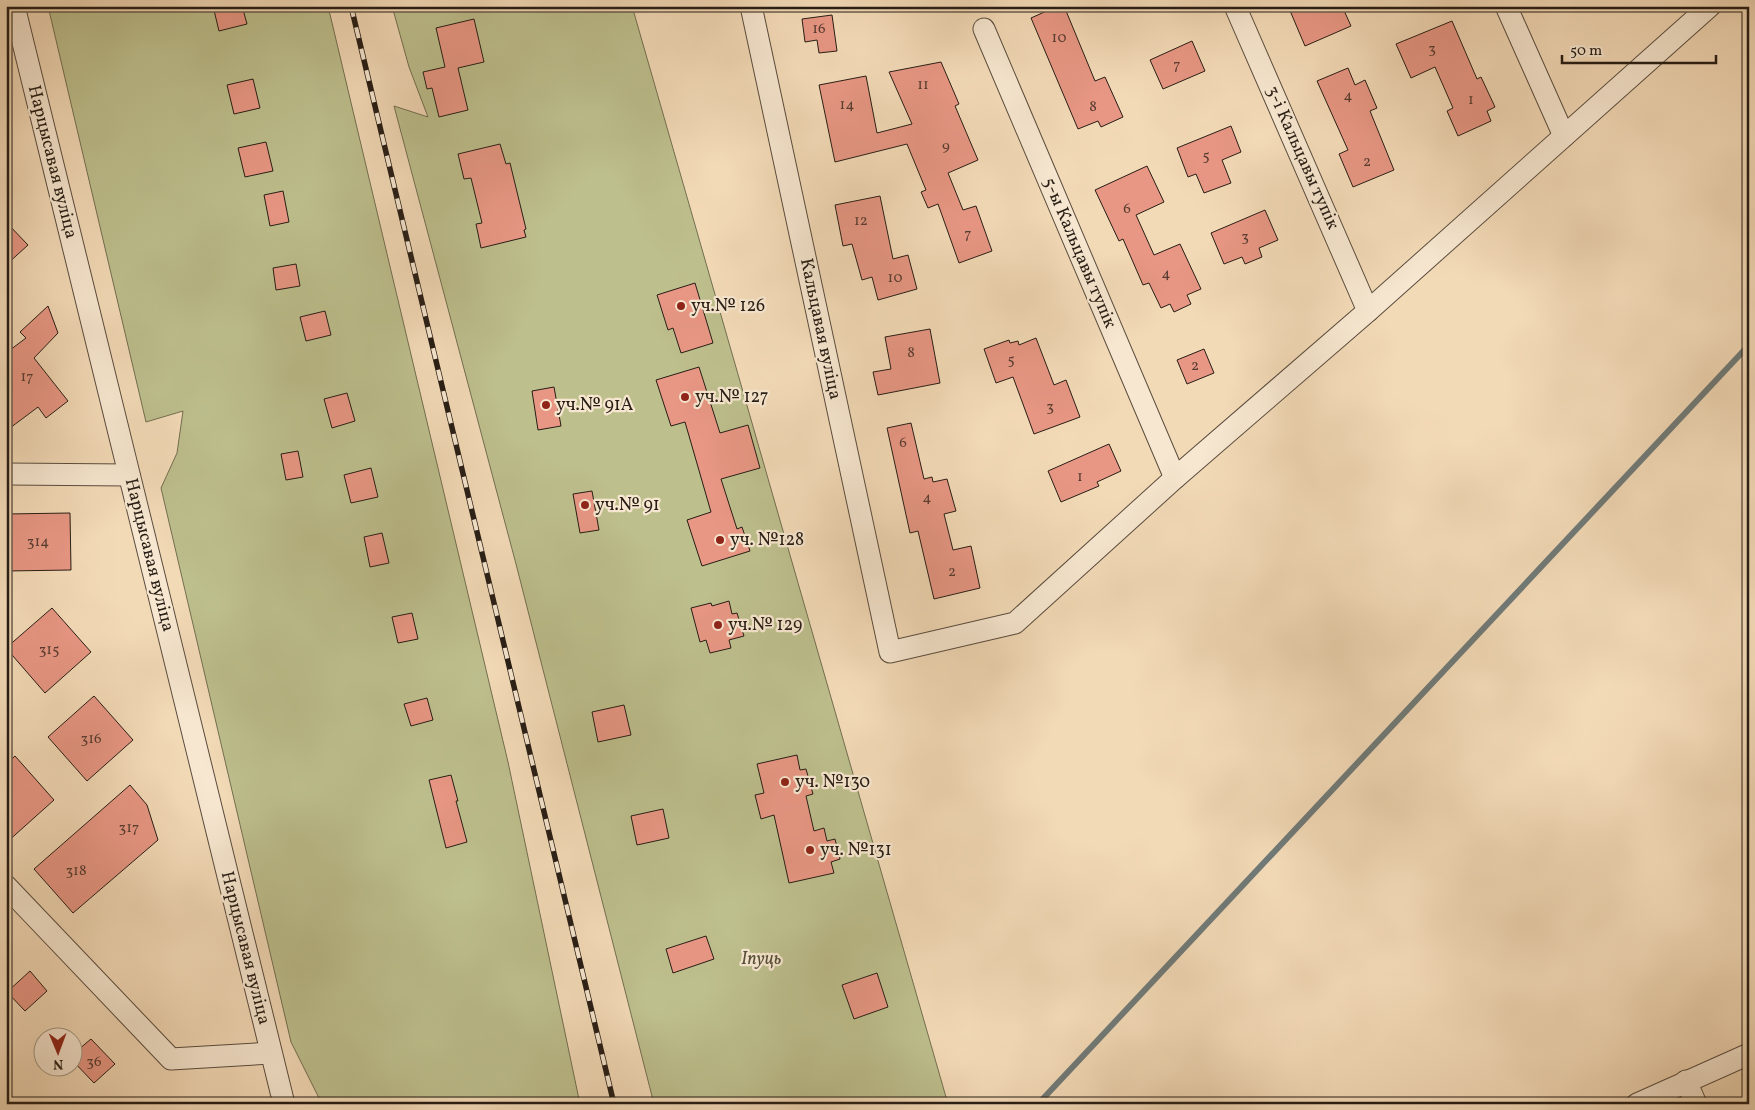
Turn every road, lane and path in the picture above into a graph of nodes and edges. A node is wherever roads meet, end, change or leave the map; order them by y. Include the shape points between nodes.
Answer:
1 (14, 6) edge
2 (751, 6) edge
3 (1235, 6) edge
4 (1506, 6) edge
5 (1710, 6) edge
6 (984, 28) dead end
7 (1564, 136) junction
8 (1368, 311) junction
9 (6, 474) edge
10 (129, 475) junction
11 (1175, 478) junction
12 (6, 886) edge
13 (271, 1054) junction
14 (1749, 1054) edge
15 (1686, 1081) junction
16 (284, 1104) edge
17 (1637, 1104) edge
18 (1696, 1104) edge

1 - 10 street, Нарцысавая вуліца
2 - 11 street, Кальцавая вуліца via 890,652 1014,623
3 - 8 street, 3-і Кальцавы тупік
4 - 7 street
5 - 7 street
6 - 11 street, 5-ы Кальцавы тупік
7 - 8 street
8 - 11 street
9 - 10 street
10 - 13 street, Нарцысавая вуліца
12 - 13 street via 171,1059
13 - 16 street, Нарцысавая вуліца
14 - 15 street
15 - 17 street
15 - 18 street

